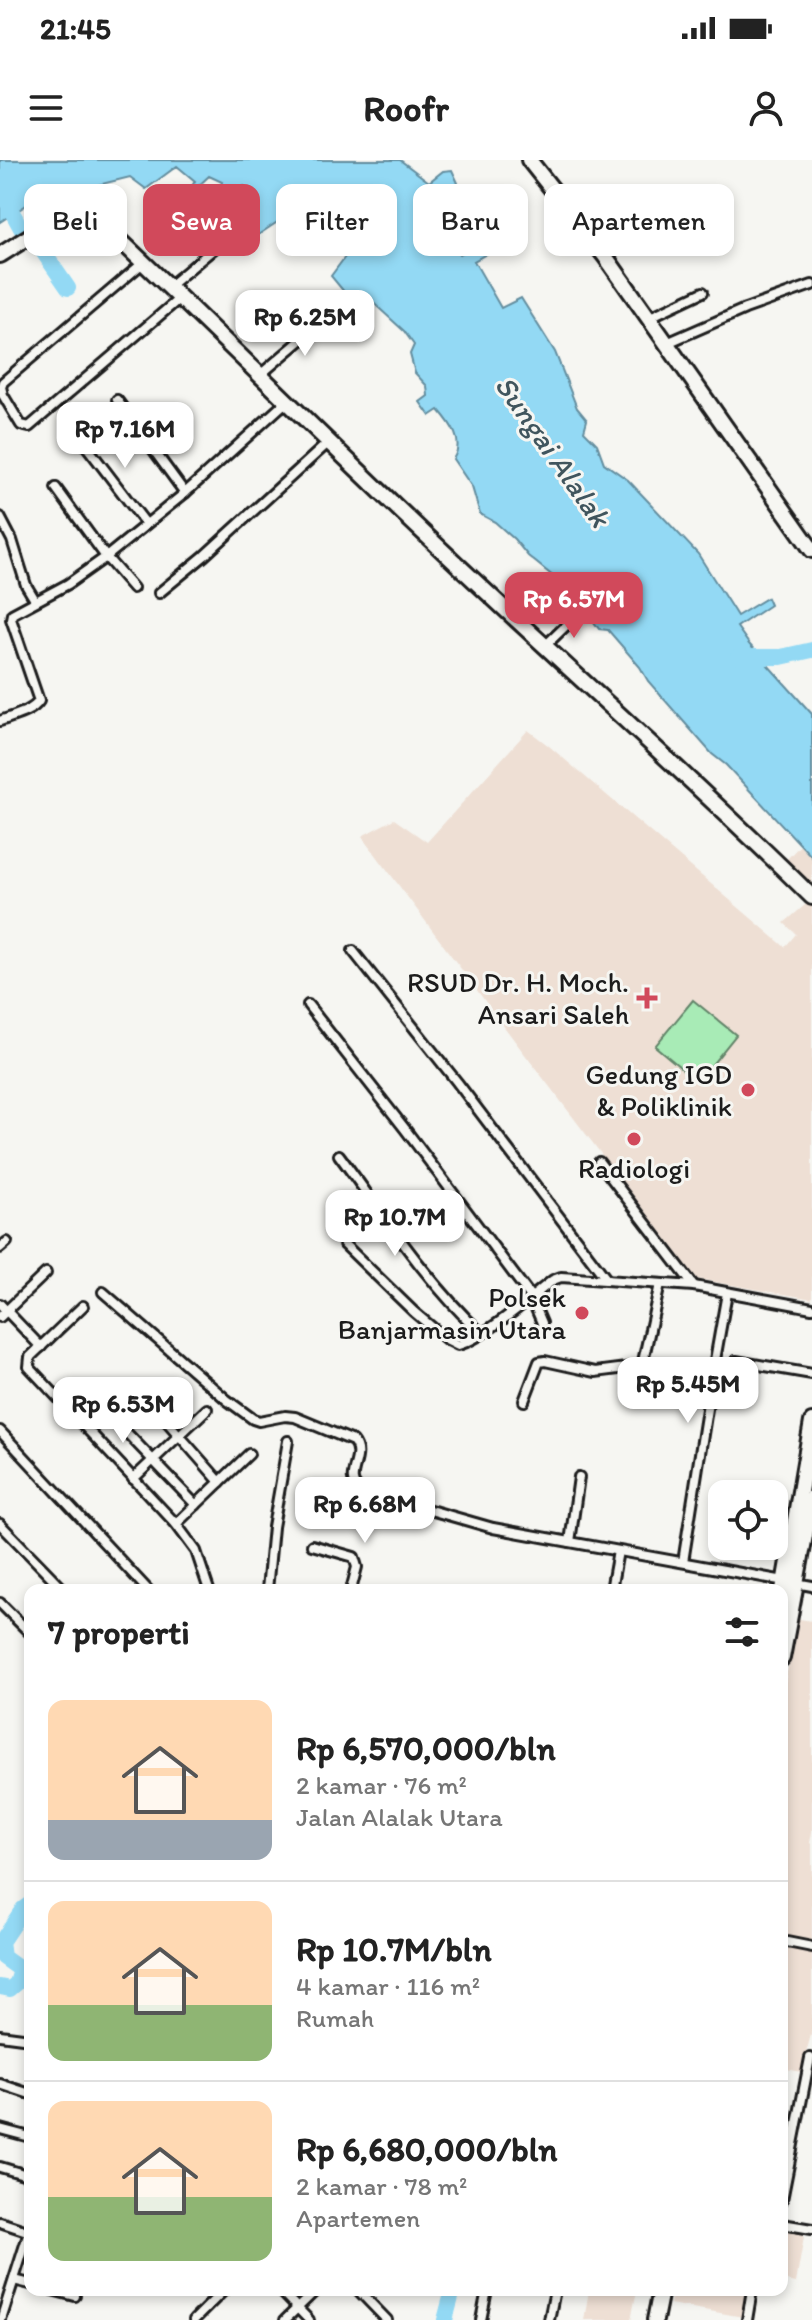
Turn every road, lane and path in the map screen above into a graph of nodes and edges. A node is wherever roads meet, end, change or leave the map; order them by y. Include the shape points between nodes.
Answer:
1 (529, 160) edge
2 (0, 255) edge
3 (205, 256) edge
4 (144, 262) junction
5 (812, 285) edge
6 (168, 287) junction
7 (703, 292) dead end
8 (180, 298) junction
9 (328, 317) dead end
10 (648, 318) junction
11 (667, 343) junction
12 (260, 375) junction
13 (117, 400) dead end
14 (287, 401) junction
15 (78, 435) dead end
16 (330, 441) junction
17 (56, 488) dead end
18 (185, 493) junction
19 (0, 517) edge
20 (146, 524) junction
21 (812, 550) edge
22 (106, 557) junction
23 (133, 588) dead end
24 (159, 593) dead end
25 (35, 600) junction
26 (580, 612) dead end
27 (546, 645) junction
28 (0, 721) edge
29 (812, 897) edge
30 (353, 951) dead end
31 (308, 1005) dead end
32 (339, 1155) dead end
33 (599, 1162) dead end
34 (344, 1244) dead end
35 (46, 1273) dead end
36 (607, 1280) junction
37 (660, 1284) junction
38 (694, 1286) junction
39 (103, 1292) dead end
40 (727, 1293) junction
41 (531, 1297) junction
42 (83, 1306) dead end
43 (812, 1308) edge
44 (2, 1311) edge
45 (542, 1323) dead end
46 (481, 1333) junction
47 (41, 1347) junction
48 (736, 1361) dead end
49 (812, 1374) edge
50 (524, 1401) dead end
51 (156, 1409) dead end
52 (207, 1409) dead end
53 (812, 1422) edge
54 (0, 1431) edge
55 (125, 1431) dead end
56 (179, 1435) junction
57 (288, 1441) dead end
58 (249, 1454) dead end
59 (153, 1460) junction
60 (579, 1477) dead end
61 (133, 1479) junction
62 (220, 1482) junction
63 (812, 1498) edge
64 (196, 1505) junction
65 (0, 1524) edge
66 (176, 1524) junction
67 (570, 1542) junction
68 (312, 1545) dead end
69 (618, 1551) junction
70 (683, 1562) junction
71 (58, 1584) edge
72 (142, 1584) edge
73 (207, 1584) edge
74 (268, 1584) edge
75 (353, 1584) edge
76 (612, 1584) edge
77 (781, 1584) edge
78 (794, 1587) edge
79 (0, 1603) edge
80 (788, 1616) edge
81 (24, 1627) edge
82 (788, 1942) edge
83 (812, 1947) edge
84 (0, 2035) edge
85 (24, 2038) edge
86 (810, 2058) edge
87 (0, 2084) edge
88 (24, 2092) edge
89 (0, 2129) edge
90 (24, 2135) edge
91 (0, 2167) edge
92 (788, 2170) edge
93 (24, 2174) edge
94 (0, 2222) edge
95 (788, 2225) edge
96 (812, 2229) edge
97 (24, 2230) edge
98 (24, 2250) edge
99 (14, 2280) junction
100 (24, 2282) edge
101 (218, 2296) edge
102 (286, 2296) edge
103 (310, 2296) edge
104 (364, 2296) edge
105 (486, 2296) edge
106 (554, 2296) edge
107 (751, 2296) edge
108 (297, 2308) junction
109 (1, 2320) edge
110 (194, 2320) edge
111 (285, 2320) edge
112 (309, 2320) edge
113 (387, 2320) edge
114 (481, 2320) edge
115 (549, 2320) edge
116 (747, 2320) edge

1 - 10 main road
2 - 4 main road via 80,213 103,224
3 - 6 street
4 - 6 main road
4 - 8 street via 3,382 3,395 21,425 29,427
5 - 11 street
6 - 8 main road
7 - 10 street
8 - 12 main road
9 - 12 street
10 - 11 main road
11 - 21 main road
12 - 14 main road
13 - 18 street
14 - 16 main road
14 - 18 street
15 - 20 street
16 - 24 street
16 - 27 main road
17 - 22 street
18 - 20 street
19 - 25 street
20 - 22 street
22 - 23 street
22 - 25 street
25 - 28 street via 11,619 38,705
26 - 27 street
27 - 29 main road
30 - 36 street
31 - 41 street
32 - 46 street via 424,1269
33 - 38 street
34 - 46 street via 452,1343 468,1342
35 - 44 street
36 - 37 street
36 - 41 street via 561,1277
37 - 38 street
37 - 50 street via 642,1366 595,1372 539,1362
38 - 40 street
39 - 67 street via 253,1419 295,1417 356,1443 359,1453 352,1481 360,1490 493,1528
40 - 43 street
40 - 70 street
41 - 45 street
41 - 46 street
42 - 47 street
44 - 47 street
47 - 61 street via 30,1357 31,1368
48 - 49 street
51 - 56 street
52 - 56 street
53 - 78 main road
54 - 72 street
55 - 59 street
56 - 59 street
56 - 62 street
57 - 74 street
58 - 62 street
59 - 61 street
59 - 64 street
60 - 67 street
61 - 66 street
62 - 64 street
63 - 78 main road
64 - 66 street
65 - 71 street
66 - 73 street via 199,1557
67 - 69 street
68 - 75 street via 354,1557
69 - 70 street
69 - 76 street
70 - 77 street
78 - 80 main road
79 - 81 street
82 - 83 street
84 - 85 street
86 - 92 street
87 - 88 street
89 - 90 street
91 - 93 street
94 - 97 street
95 - 96 street
98 - 99 street
99 - 100 street
99 - 109 street
101 - 110 street
102 - 108 street
103 - 108 street
104 - 113 street
105 - 114 street
106 - 115 street
107 - 116 street
108 - 111 street
108 - 112 street

